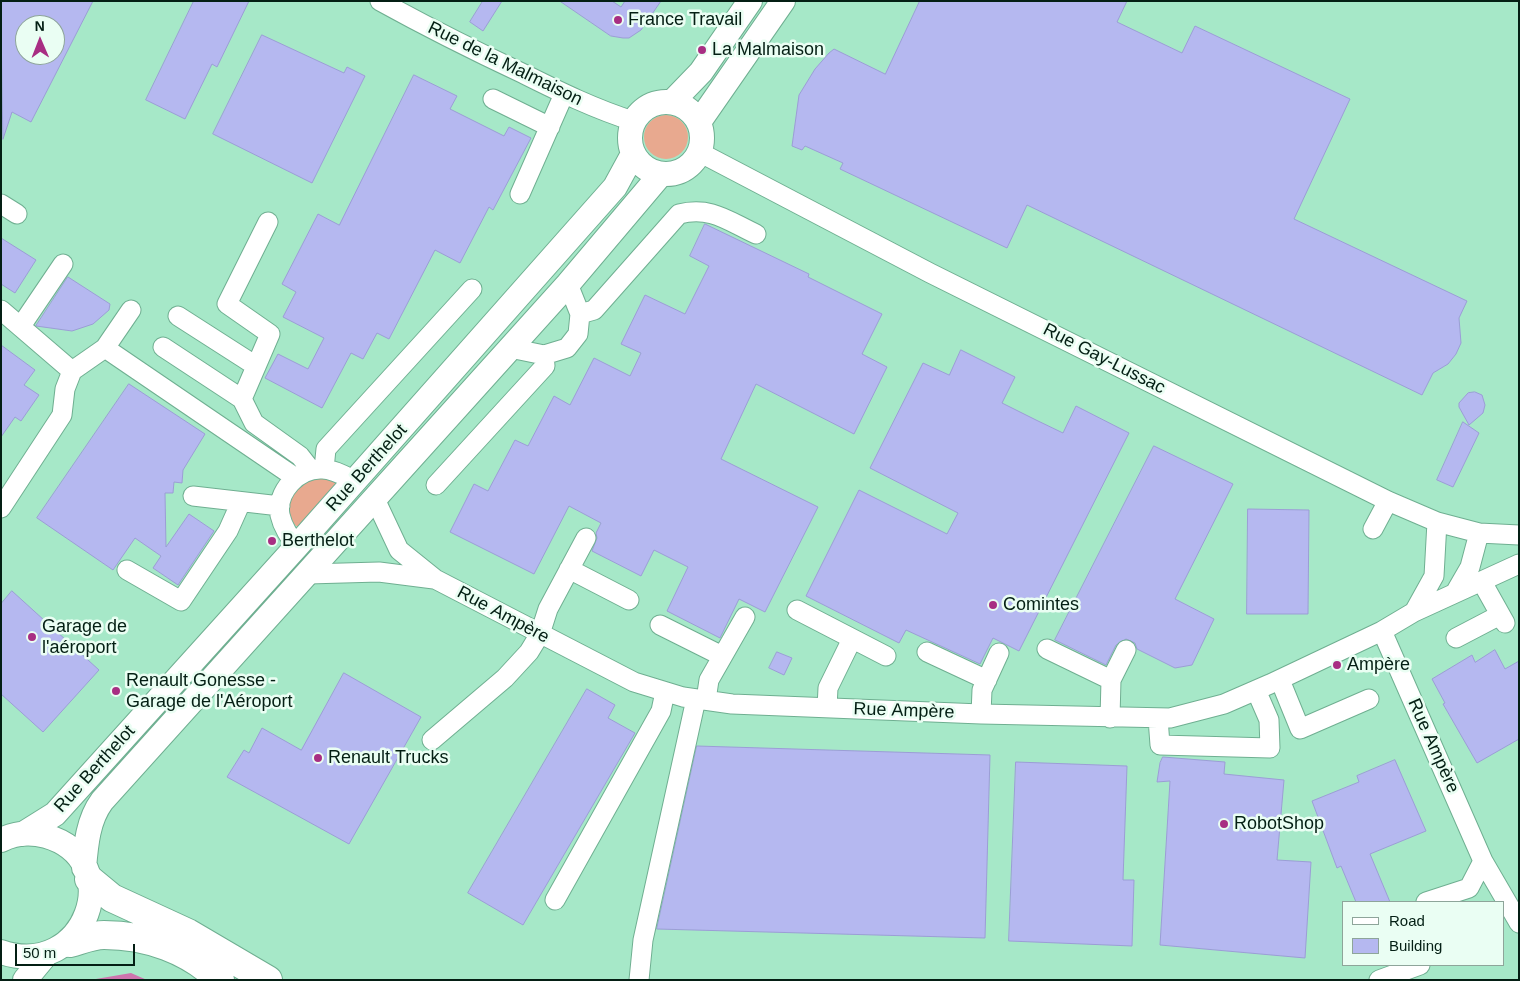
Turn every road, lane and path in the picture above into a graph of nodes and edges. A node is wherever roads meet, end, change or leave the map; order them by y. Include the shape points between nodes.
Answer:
1 (380, 1) edge
2 (750, 1) edge
3 (783, 1) edge
4 (564, 94) junction
5 (494, 99) dead end
6 (672, 102) junction
7 (633, 121) junction
8 (699, 122) junction
9 (550, 128) junction
10 (699, 152) junction
11 (633, 154) junction
12 (661, 174) junction
13 (520, 194) dead end
14 (268, 222) dead end
15 (756, 234) dead end
16 (63, 264) dead end
17 (568, 284) junction
18 (472, 289) dead end
19 (1, 310) edge
20 (131, 310) dead end
21 (580, 314) junction
22 (178, 316) dead end
23 (22, 326) junction
24 (163, 347) dead end
25 (105, 348) junction
26 (510, 348) junction
27 (544, 355) junction
28 (256, 366) junction
29 (72, 371) junction
30 (242, 399) junction
31 (310, 472) junction
32 (355, 481) junction
33 (436, 485) dead end
34 (192, 496) dead end
35 (375, 498) junction
36 (1388, 501) junction
37 (241, 502) junction
38 (280, 506) junction
39 (1, 508) edge
40 (1438, 522) junction
41 (1373, 528) dead end
42 (1479, 533) junction
43 (1519, 535) edge
44 (586, 538) dead end
45 (297, 546) junction
46 (1519, 564) edge
47 (569, 569) junction
48 (127, 570) dead end
49 (308, 574) junction
50 (435, 579) junction
51 (1482, 582) junction
52 (1455, 593) junction
53 (629, 600) dead end
54 (796, 610) dead end
55 (1414, 612) junction
56 (745, 617) dead end
57 (660, 625) dead end
58 (1382, 631) junction
59 (540, 634) junction
60 (1456, 638) dead end
61 (852, 639) junction
62 (1047, 649) dead end
63 (1126, 650) dead end
64 (927, 652) dead end
65 (999, 653) dead end
66 (722, 656) junction
67 (886, 656) dead end
68 (987, 680) junction
69 (1111, 680) junction
70 (1280, 680) junction
71 (1256, 690) junction
72 (665, 692) junction
73 (1369, 699) dead end
74 (701, 700) junction
75 (827, 708) junction
76 (981, 714) junction
77 (1110, 718) junction
78 (1158, 718) junction
79 (432, 740) dead end
80 (8, 837) edge
81 (1483, 861) junction
82 (86, 873) junction
83 (555, 900) dead end
84 (1429, 901) edge
85 (1519, 923) edge
86 (70, 943) junction
87 (1, 952) edge
88 (44, 956) junction
89 (1417, 966) edge
90 (25, 980) edge
91 (220, 980) edge
92 (268, 980) edge
93 (639, 980) edge
94 (1379, 980) edge

1 - 4 street, Rue de la Malmaison
2 - 6 main road via 701,72
3 - 8 main road
4 - 7 street, Rue de la Malmaison via 603,112
4 - 9 street
5 - 9 street
6 - 7 main road via 652,104
6 - 8 main road via 690,110
7 - 11 main road via 630,135
8 - 10 main road via 702,135
9 - 13 street
10 - 12 main road via 680,172
10 - 36 street, Rue Gay-Lussac via 930,273
11 - 12 main road via 644,167
11 - 32 main road, Rue Berthelot via 614,188
12 - 17 main road, Rue Berthelot
14 - 28 street via 228,304 270,334
15 - 21 street via 709,212 696,210 679,214 594,310
16 - 23 street
17 - 21 street
17 - 26 main road, Rue Berthelot
18 - 31 street via 326,449
19 - 23 street
20 - 25 street
21 - 27 street via 578,334 567,348
22 - 28 street
23 - 29 street
24 - 30 street
25 - 29 street
25 - 31 street
26 - 27 street
26 - 35 main road, Rue Berthelot
27 - 33 street via 545,366
28 - 30 street
29 - 39 street via 62,416
30 - 31 street via 254,422 300,456
31 - 32 street
31 - 38 street via 288,486
32 - 45 main road, Rue Berthelot
34 - 37 street
35 - 49 main road, Rue Berthelot
35 - 50 street, Rue Ampère via 400,550
36 - 40 street, Rue Gay-Lussac
36 - 41 street
37 - 38 street
37 - 48 street via 228,531 182,601
38 - 45 street via 286,532
40 - 42 street, Rue Gay-Lussac
40 - 55 street via 1434,576
42 - 43 street, Rue Gay-Lussac
42 - 52 street via 1470,567
44 - 47 street
45 - 80 main road, Rue Berthelot via 55,814
46 - 51 street, Rue Ampère
47 - 53 street
47 - 59 street
49 - 50 street, Rue Ampère via 379,572
49 - 82 main road, Rue Berthelot via 99,805 90,827
50 - 59 street, Rue Ampère
51 - 52 street, Rue Ampère
51 - 60 street via 1502,619
52 - 55 street, Rue Ampère
54 - 61 street
55 - 58 street, Rue Ampère
56 - 66 street
57 - 66 street
58 - 70 street, Rue Ampère
58 - 81 street, Rue Ampère
59 - 72 street, Rue Ampère via 634,682
59 - 79 street via 530,652 505,678
61 - 67 street
61 - 75 street via 828,688
62 - 69 street
63 - 69 street
64 - 68 street
65 - 68 street
66 - 74 street
68 - 76 street via 982,690
69 - 77 street
70 - 71 street, Rue Ampère
70 - 73 street via 1300,729
71 - 78 street, Rue Ampère via 1224,704
71 - 78 street via 1269,720 1270,748 1160,745
72 - 74 street, Rue Ampère
72 - 83 street via 661,710
74 - 75 street, Rue Ampère
74 - 93 street via 643,940
75 - 76 street, Rue Ampère
76 - 77 street, Rue Ampère
77 - 78 street, Rue Ampère
80 - 82 main road via 42,835 59,842 74,852
81 - 84 street via 1469,888
81 - 85 street, Rue Ampère
82 - 86 main road, Rue Berthelot via 90,908 83,927
82 - 92 highway via 112,898 188,933
86 - 88 main road
86 - 91 highway via 102,935 165,945 203,964
87 - 88 main road via 27,959
88 - 90 main road
89 - 94 street

